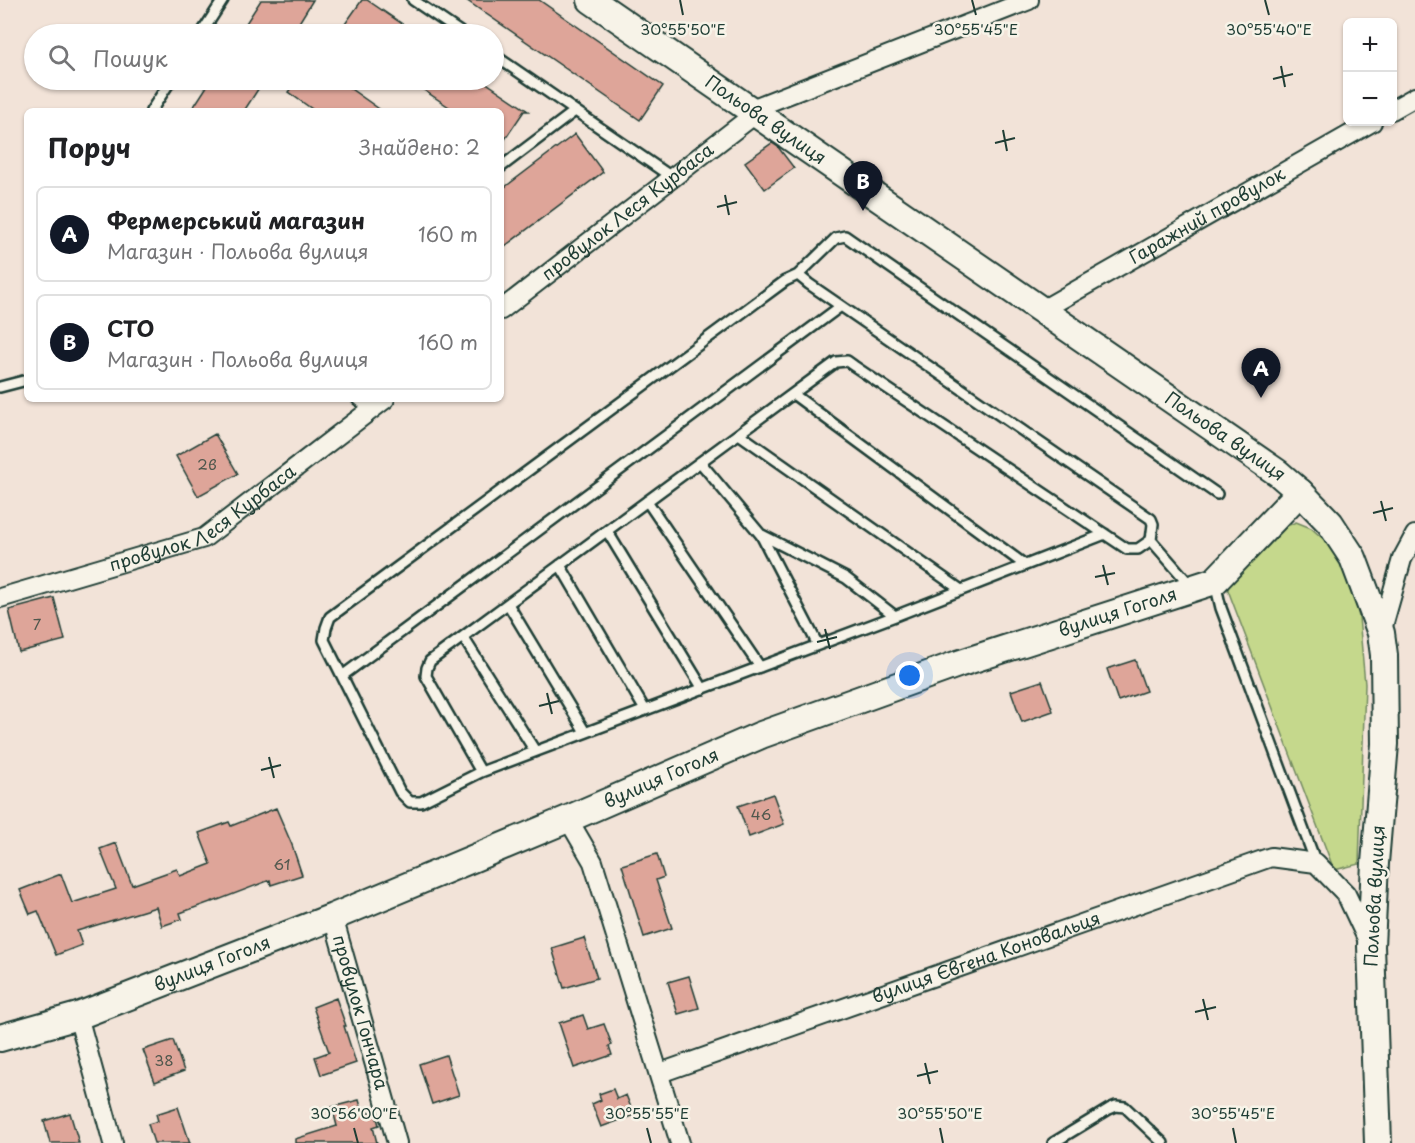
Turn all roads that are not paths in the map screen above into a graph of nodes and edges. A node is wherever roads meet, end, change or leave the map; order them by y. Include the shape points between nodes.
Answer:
1 (223, 0) edge
2 (413, 0) edge
3 (591, 0) edge
4 (1029, 0) edge
5 (207, 24) edge
6 (448, 24) edge
7 (504, 62) edge
8 (165, 90) edge
9 (1415, 97) edge
10 (1397, 107) edge
11 (153, 108) edge
12 (575, 111) junction
13 (752, 112) junction
14 (1365, 126) edge
15 (504, 165) edge
16 (673, 178) junction
17 (798, 275) junction
18 (841, 306) junction
19 (504, 308) edge
20 (1042, 310) junction
21 (24, 381) edge
22 (0, 387) edge
23 (793, 394) junction
24 (371, 403) edge
25 (739, 434) junction
26 (700, 462) junction
27 (1300, 492) junction
28 (1216, 494) dead end
29 (647, 501) junction
30 (607, 531) junction
31 (1105, 534) junction
32 (761, 535) junction
33 (1415, 535) edge
34 (1151, 540) junction
35 (560, 565) junction
36 (1025, 565) junction
37 (1204, 584) junction
38 (961, 590) junction
39 (0, 598) edge
40 (508, 604) junction
41 (896, 616) junction
42 (1381, 633) junction
43 (463, 637) junction
44 (818, 645) junction
45 (760, 667) junction
46 (342, 676) junction
47 (703, 689) junction
48 (645, 710) junction
49 (585, 732) junction
50 (535, 751) junction
51 (481, 772) junction
52 (568, 819) junction
53 (1316, 863) junction
54 (333, 917) junction
55 (1371, 946) junction
56 (78, 1016) junction
57 (0, 1038) edge
58 (660, 1074) junction
59 (113, 1143) edge
60 (396, 1143) edge
61 (680, 1143) edge
62 (1053, 1143) edge
63 (1163, 1143) edge
64 (1378, 1143) edge

1 - 5 lane
2 - 6 lane
3 - 13 street, Польова вулиця
4 - 13 street, провулок Леся Курбаса
7 - 12 lane
8 - 11 lane
9 - 10 street
12 - 15 lane
12 - 16 lane
13 - 16 street, провулок Леся Курбаса
13 - 20 street, Польова вулиця
14 - 20 street, Гаражний провулок
16 - 19 street, провулок Леся Курбаса
17 - 18 lane
17 - 28 lane via 837,238 845,236
17 - 46 lane via 330,617 324,640
18 - 34 lane via 1151,519
18 - 46 lane
20 - 27 street, Польова вулиця
21 - 22 lane
23 - 25 lane
23 - 31 lane via 836,362 847,361
23 - 36 lane
24 - 39 street, провулок Леся Курбаса via 204,538
25 - 26 lane
25 - 38 lane
26 - 29 lane
26 - 32 lane
27 - 37 street, вулиця Гоголя
27 - 42 street, Польова вулиця via 1330,523 1353,558
29 - 30 lane
29 - 45 lane
30 - 35 lane
30 - 47 lane
31 - 34 lane via 1127,549 1138,549
31 - 36 lane
32 - 41 lane via 846,578
32 - 44 lane
33 - 42 street via 1402,559
34 - 37 lane
35 - 40 lane
35 - 48 lane
36 - 38 lane
37 - 52 street, вулиця Гоголя via 958,664 761,735
37 - 53 lane via 1221,608
38 - 41 lane
40 - 43 lane
40 - 49 lane
41 - 44 lane
42 - 55 street, Польова вулиця via 1384,744
43 - 50 lane
43 - 51 lane via 430,661 426,676
44 - 45 lane
45 - 47 lane
46 - 51 lane via 400,792 410,802 421,802
47 - 48 lane
48 - 49 lane
49 - 50 lane
50 - 51 lane
52 - 54 street, вулиця Гоголя
52 - 58 street via 593,862
53 - 55 street via 1346,894
53 - 58 street, вулиця Євгена Коновальця via 1271,856
54 - 56 street, вулиця Гоголя
54 - 60 street, провулок Гончара
55 - 64 street, Польова вулиця
56 - 57 street, вулиця Гоголя
56 - 59 street
58 - 61 street
62 - 63 lane via 1116,1106 1125,1107

